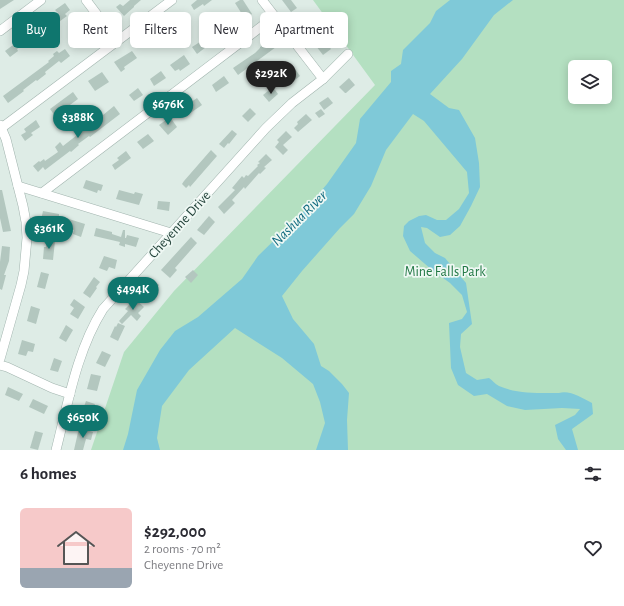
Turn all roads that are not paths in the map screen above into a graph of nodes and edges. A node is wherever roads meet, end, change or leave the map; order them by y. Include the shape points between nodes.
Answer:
1 (41, 0) edge
2 (86, 0) edge
3 (172, 0) edge
4 (262, 0) edge
5 (96, 12) edge
6 (270, 12) edge
7 (260, 28) edge
8 (0, 31) edge
9 (122, 37) edge
10 (107, 48) edge
11 (299, 48) edge
12 (348, 54) dead end
13 (323, 78) junction
14 (0, 127) edge
15 (18, 186) junction
16 (42, 193) junction
17 (171, 233) junction
18 (0, 359) edge
19 (0, 365) edge
20 (70, 394) junction
21 (56, 450) edge

1 - 8 street
2 - 5 street
3 - 9 street
4 - 6 street
7 - 16 street
10 - 14 street
11 - 13 street
12 - 13 street, Cheyenne Drive
13 - 17 street, Cheyenne Drive via 271,123
14 - 15 street via 6,139
15 - 16 street
15 - 18 street via 26,222 26,253 21,285
16 - 17 street
17 - 20 street, Cheyenne Drive via 100,315 79,363
19 - 20 street
20 - 21 street, Cheyenne Drive

